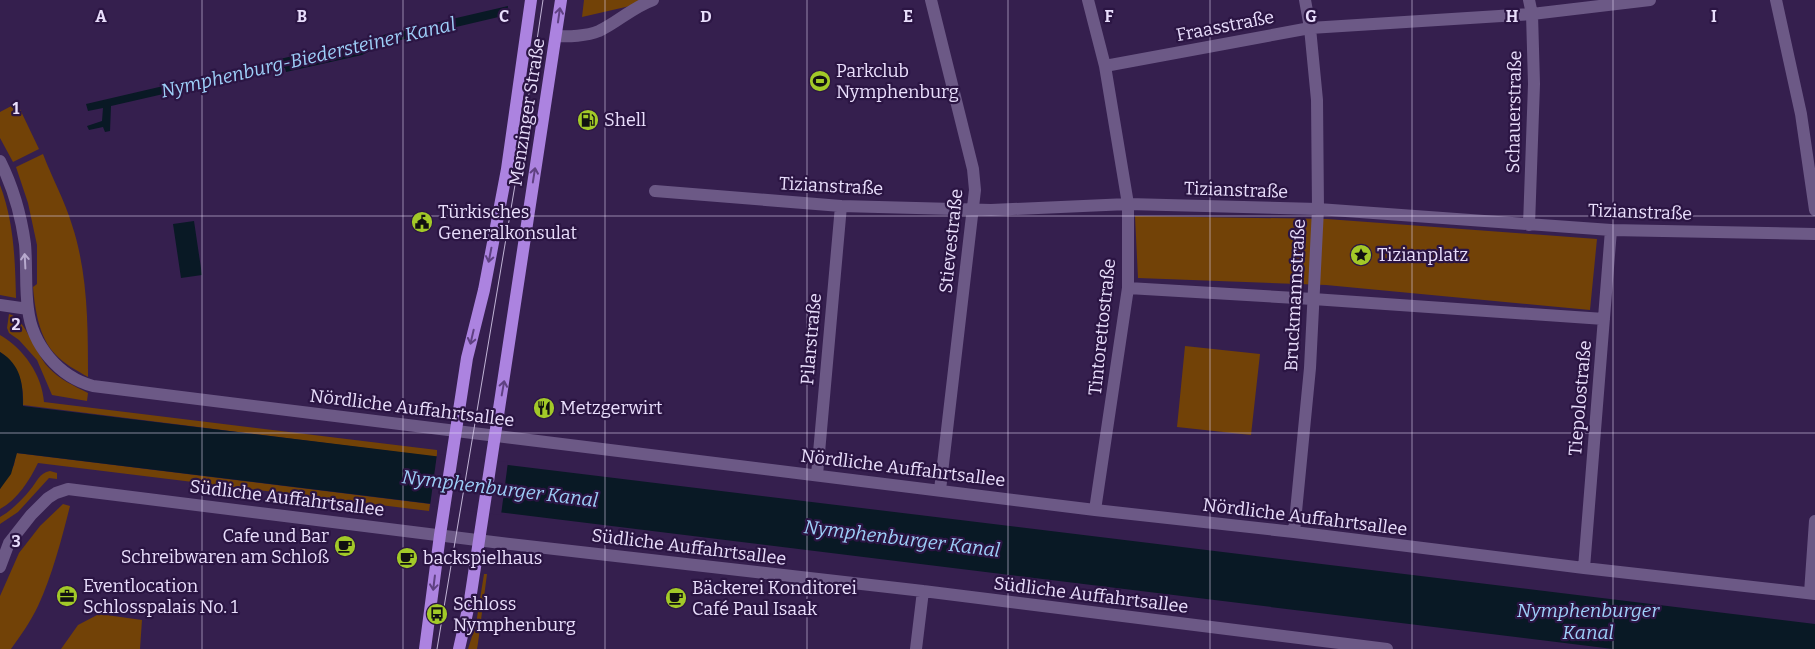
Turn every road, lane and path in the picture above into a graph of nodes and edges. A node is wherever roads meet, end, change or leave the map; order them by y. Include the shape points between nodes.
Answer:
1 (531, 0) edge
2 (562, 0) edge
3 (653, 0) edge
4 (931, 0) edge
5 (1088, 0) edge
6 (1304, 0) edge
7 (1529, 0) edge
8 (1650, 0) edge
9 (1776, 0) edge
10 (1532, 14) junction
11 (1310, 28) junction
12 (556, 36) junction
13 (1105, 66) junction
14 (0, 161) edge
15 (655, 191) dead end
16 (1128, 204) junction
17 (841, 206) junction
18 (973, 209) junction
19 (1318, 209) junction
20 (1815, 210) edge
21 (1529, 225) junction
22 (1611, 230) junction
23 (1815, 234) edge
24 (1128, 288) junction
25 (1313, 299) junction
26 (0, 306) edge
27 (28, 309) junction
28 (1604, 319) junction
29 (456, 430) junction
30 (495, 436) junction
31 (817, 475) junction
32 (940, 490) junction
33 (1095, 510) junction
34 (1815, 521) edge
35 (1294, 532) junction
36 (440, 535) junction
37 (479, 540) junction
38 (5, 546) edge
39 (0, 567) edge
40 (1584, 568) junction
41 (923, 591) junction
42 (1812, 593) edge
43 (1283, 643) edge
44 (425, 649) edge
45 (459, 649) edge
46 (916, 649) edge
47 (1387, 649) edge

1 -> 29 main road, Menzinger Straße via 507,169 484,290 467,358
12 -> 2 main road, Menzinger Straße
3 - 12 street via 640,4 597,32
4 - 18 street, Stievestraße via 973,169
5 - 13 street, Tintorettostraße
6 - 11 street, Bruckmannstraße
7 - 10 street, Schauerstraße
8 - 10 street, Fraasstraße
9 - 20 street via 1801,114
10 - 11 street, Fraasstraße
10 - 21 street, Schauerstraße via 1534,84
11 - 13 street, Fraasstraße
11 - 19 street, Bruckmannstraße via 1317,100
30 -> 12 main road, Menzinger Straße
13 - 16 street, Tintorettostraße
27 -> 14 street, Nördliche Auffahrtsallee via 25,245 18,207
15 - 17 street, Tizianstraße
16 - 18 street, Tizianstraße
16 - 19 street, Tizianstraße
16 - 24 street, Tintorettostraße
17 - 18 street, Tizianstraße
17 - 31 street, Pilarstraße
18 - 32 street, Stievestraße
19 - 21 street, Tizianstraße
19 - 25 street, Bruckmannstraße
21 - 22 street, Tizianstraße
22 - 23 street, Tizianstraße
22 - 28 street, Tiepolostraße
24 - 25 street
24 - 33 street, Tintorettostraße
25 - 28 street
25 - 35 street, Bruckmannstraße via 1310,368
26 - 27 street
27 - 29 street, Nördliche Auffahrtsallee via 44,351 53,363 82,383
28 - 40 street, Tiepolostraße
29 - 30 street, Nördliche Auffahrtsallee
29 - 36 main road, Menzinger Straße
30 - 31 street, Nördliche Auffahrtsallee
30 - 37 main road, Menzinger Straße
31 - 32 street, Nördliche Auffahrtsallee
32 - 33 street, Nördliche Auffahrtsallee
33 - 35 street, Nördliche Auffahrtsallee
34 - 42 street
35 - 40 street, Nördliche Auffahrtsallee
36 - 37 street, Südliche Auffahrtsallee
36 - 38 street, Südliche Auffahrtsallee via 68,489 48,498
36 -> 44 main road, Menzinger Straße
37 - 41 street, Südliche Auffahrtsallee
37 - 45 main road, Menzinger Straße
38 - 39 street, Südliche Auffahrtsallee
40 - 42 street, Nördliche Auffahrtsallee
41 - 43 street, Südliche Auffahrtsallee
41 - 46 street
43 - 47 street, Südliche Auffahrtsallee

